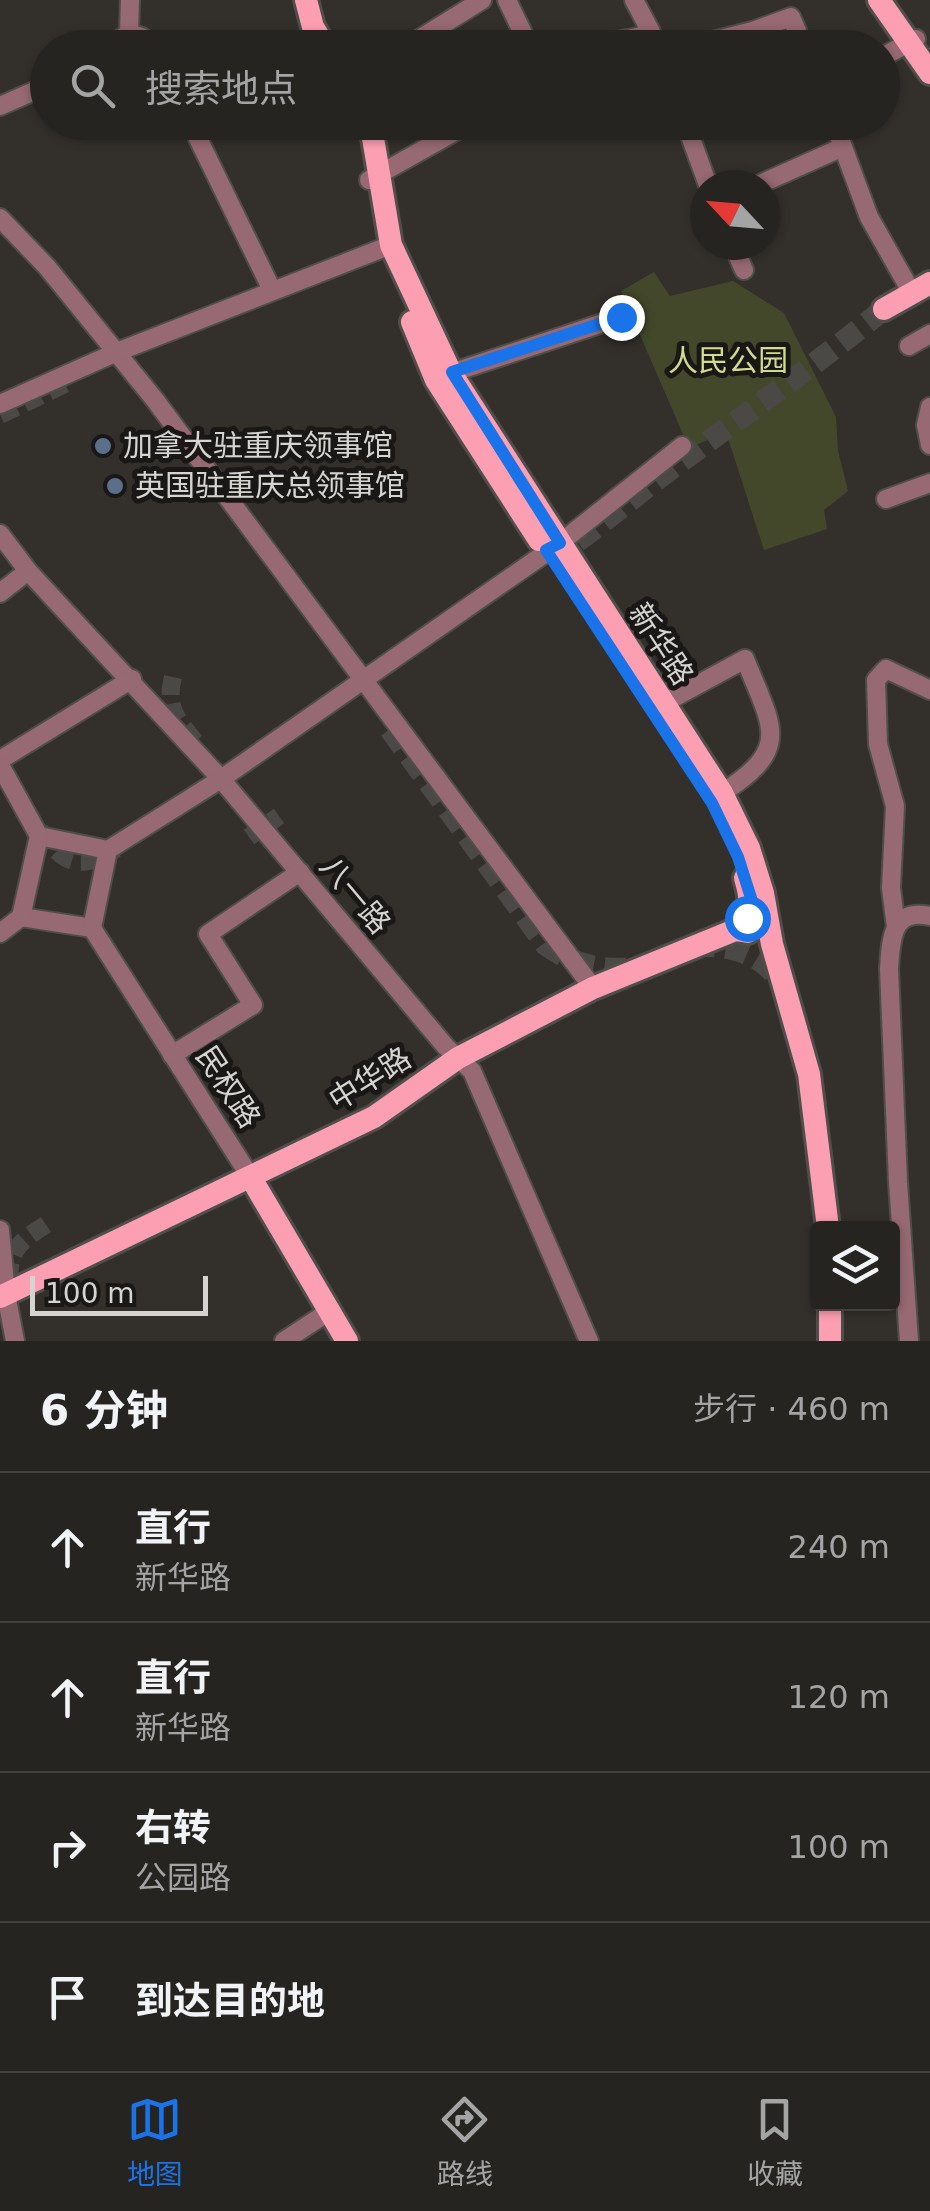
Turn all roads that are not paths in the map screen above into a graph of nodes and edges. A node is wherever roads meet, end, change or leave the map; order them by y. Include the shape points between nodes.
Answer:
1 (130, 0) edge
2 (296, 0) edge
3 (306, 0) edge
4 (482, 0) edge
5 (507, 0) edge
6 (634, 0) edge
7 (879, 0) edge
8 (890, 0) edge
9 (129, 30) edge
10 (304, 30) edge
11 (314, 30) edge
12 (434, 30) edge
13 (521, 30) edge
14 (651, 30) edge
15 (758, 30) edge
16 (796, 30) edge
17 (918, 46) edge
18 (930, 73) edge
19 (30, 93) edge
20 (1, 103) edge
21 (199, 140) edge
22 (363, 140) edge
23 (373, 140) edge
24 (440, 140) edge
25 (692, 140) edge
26 (840, 140) edge
27 (843, 147) junction
28 (703, 170) edge
29 (780, 175) edge
30 (373, 178) junction
31 (0, 218) edge
32 (386, 246) junction
33 (740, 260) edge
34 (744, 270) dead end
35 (921, 288) edge
36 (272, 290) junction
37 (884, 309) tunnel mouth
38 (621, 317) dead end
39 (930, 334) edge
40 (909, 346) dead end
41 (117, 352) junction
42 (452, 372) junction
43 (0, 404) edge
44 (930, 406) edge
45 (930, 445) edge
46 (682, 446) dead end
47 (930, 483) edge
48 (886, 498) dead end
49 (0, 534) edge
50 (553, 547) junction
51 (28, 571) junction
52 (0, 593) edge
53 (362, 678) junction
54 (132, 680) junction
55 (930, 690) edge
56 (664, 703) junction
57 (0, 762) edge
58 (220, 778) junction
59 (722, 793) junction
60 (39, 836) junction
61 (108, 850) junction
62 (300, 872) junction
63 (21, 916) junction
64 (930, 916) edge
65 (896, 927) junction
66 (92, 928) junction
67 (735, 930) junction
68 (0, 933) edge
69 (772, 944) junction
70 (593, 988) junction
71 (172, 1056) junction
72 (458, 1058) junction
73 (250, 1178) junction
74 (827, 1221) edge
75 (0, 1230) edge
76 (3, 1296) edge
77 (332, 1310) junction
78 (830, 1311) edge
79 (15, 1341) edge
80 (284, 1341) edge
81 (347, 1341) edge
82 (589, 1341) edge
83 (830, 1341) edge
84 (910, 1341) edge

1 - 9 street
2 - 10 main road
3 - 11 main road
4 - 12 street
5 - 13 street
6 - 14 street
7 - 17 main road
8 - 17 main road
15 - 16 street via 791,17
17 - 18 main road
19 - 20 street
21 - 36 street
22 - 30 main road, 新华路
23 - 30 main road, 新华路
24 - 30 street
25 - 28 street
26 - 27 street
27 - 29 street
27 - 35 street via 869,217
30 - 32 main road, 新华路
31 - 41 street
32 - 36 street
32 - 42 main road, 新华路
32 - 50 main road, 新华路 via 436,380
33 - 34 street
35 - 37 main road
36 - 41 street
38 - 42 street
39 - 40 street
41 - 43 street
41 - 53 street
42 - 50 main road, 新华路
44 - 45 street
46 - 50 street
47 - 48 street
49 - 51 street, 八一路
50 - 53 street
50 - 56 main road, 新华路
50 - 67 main road, 新华路 via 712,803 738,857 752,901
51 - 52 street
51 - 54 street, 八一路
53 - 58 street
53 - 70 street
54 - 57 street
54 - 58 street, 八一路
55 - 65 street via 886,670 876,680 878,744 895,806
56 - 59 main road, 新华路
56 - 59 street via 746,659 771,742 758,768
57 - 60 street
58 - 61 street
58 - 62 street, 八一路
59 - 69 main road, 新华路 via 764,893
60 - 61 street
60 - 63 street
61 - 66 street
62 - 71 street via 208,934 253,1005
62 - 72 street, 八一路
63 - 66 street
63 - 68 street
64 - 65 street via 904,916
65 - 84 street via 889,969
66 - 71 street, 民权路
67 - 69 main road
67 - 70 main road, 中华路
69 - 74 main road, 新华路 via 808,1074
70 - 72 main road, 中华路
71 - 73 street, 民权路
72 - 73 main road, 中华路 via 374,1117
72 - 82 street, 八一路 via 472,1071
73 - 76 main road, 中华路
73 - 77 main road, 民权路
75 - 76 street
76 - 79 street
77 - 80 street
77 - 81 main road, 民权路
78 - 83 main road

